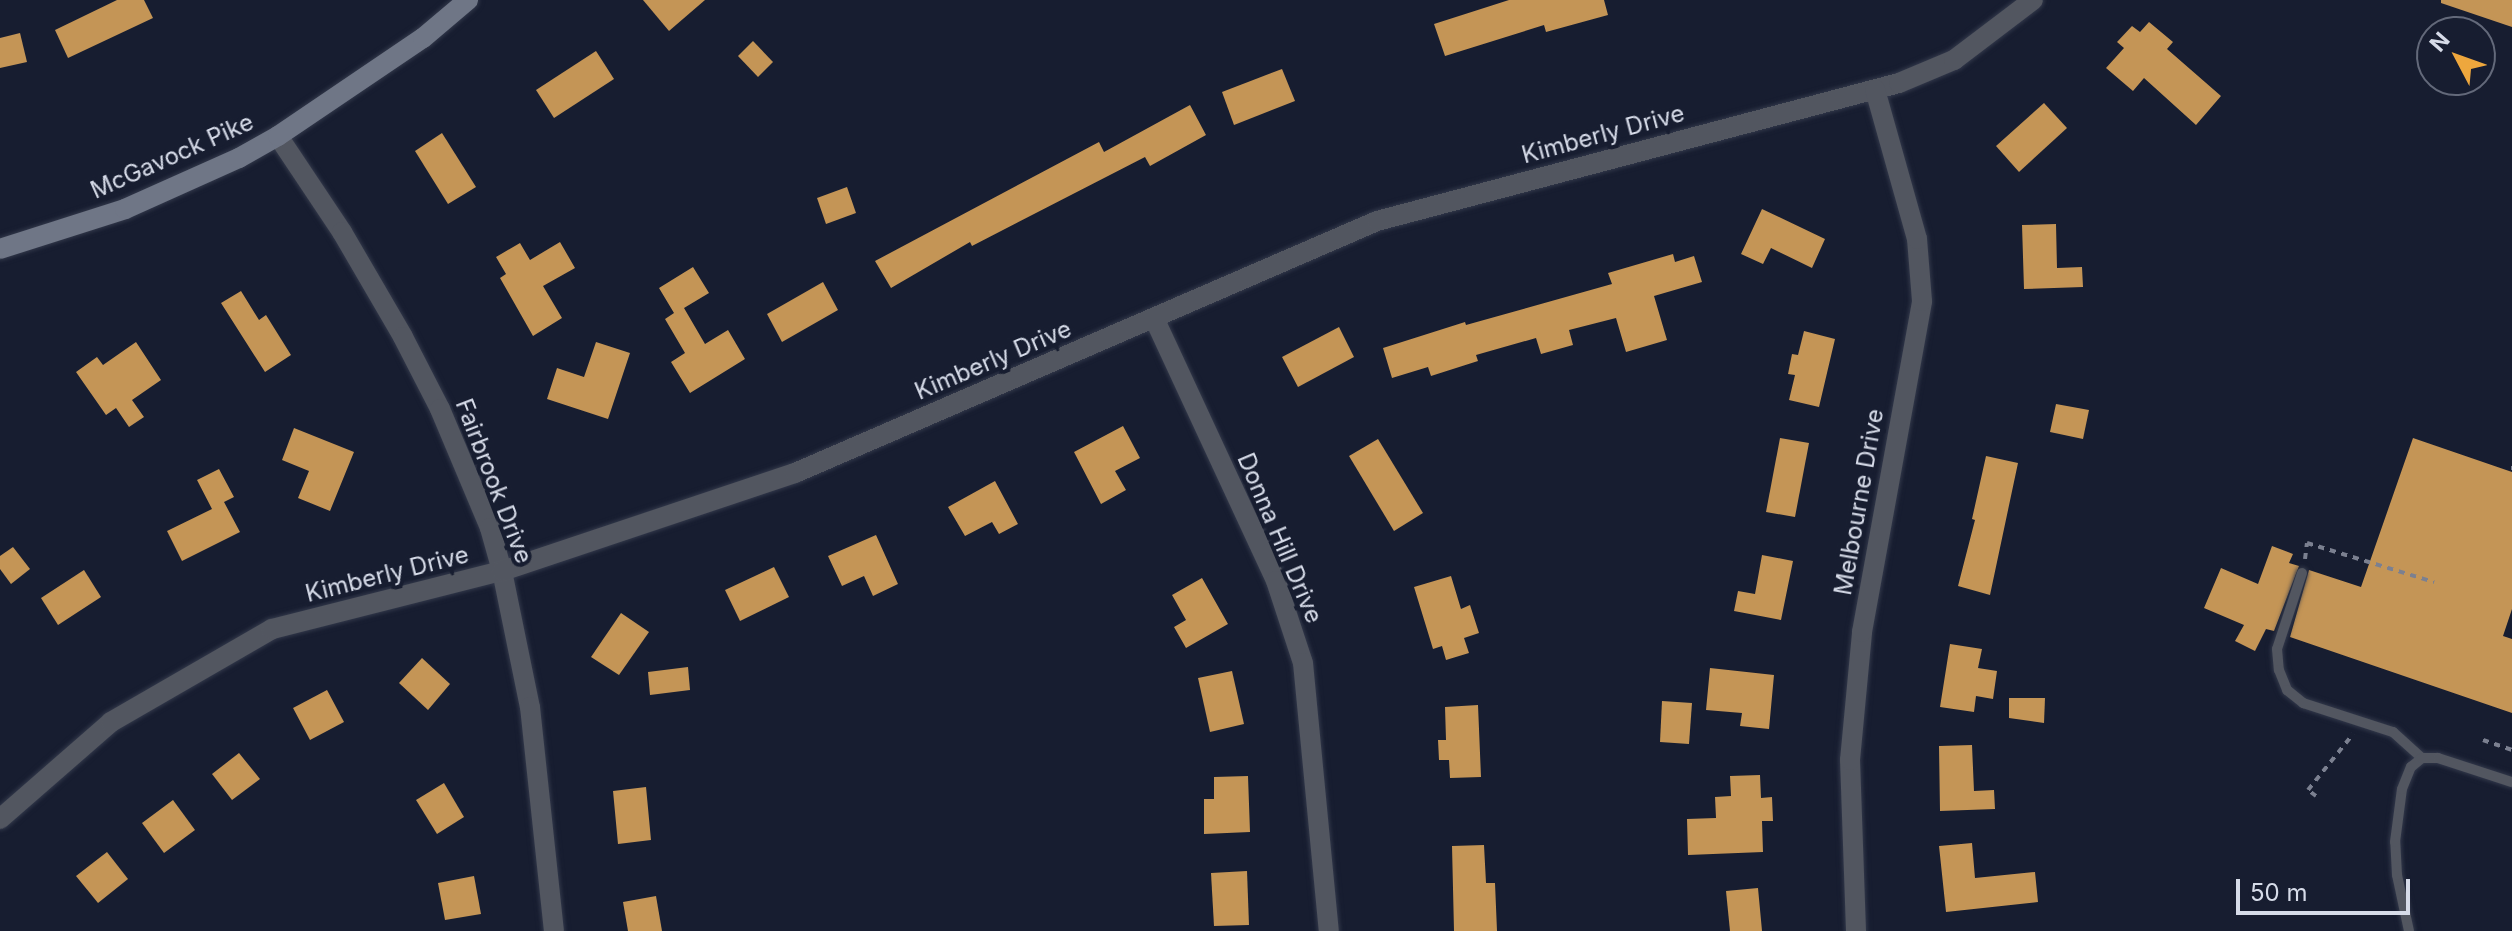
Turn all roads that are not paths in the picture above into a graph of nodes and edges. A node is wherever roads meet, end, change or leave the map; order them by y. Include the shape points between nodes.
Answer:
1 (468, 0) edge
2 (2033, 0) edge
3 (1875, 90) junction
4 (278, 136) junction
5 (0, 249) edge
6 (1155, 320) junction
7 (502, 571) junction
8 (2302, 573) road end
9 (2422, 758) junction
10 (2512, 782) edge
11 (0, 819) edge
12 (554, 931) edge
13 (1329, 931) edge
14 (1856, 931) edge
15 (2409, 931) edge

1 - 4 main road, McGavock Pike via 423,38
2 - 3 street, Kimberly Drive via 1954,60
3 - 6 street, Kimberly Drive via 1377,221
3 - 14 street, Melbourne Drive via 1917,239 1922,301 1862,632 1850,760
4 - 5 main road, McGavock Pike via 125,209
4 - 7 street, Fairbrook Drive via 342,232 415,361 490,528
6 - 7 street, Kimberly Drive via 795,473
6 - 13 street, Donna Hill Drive via 1276,581 1303,663
7 - 11 street, Kimberly Drive via 272,629 111,722
7 - 12 street, Fairbrook Drive via 531,719
8 - 9 lane via 2277,649 2282,680 2294,698 2402,738
9 - 10 lane via 2446,759
9 - 15 lane via 2411,767 2402,789 2395,842

